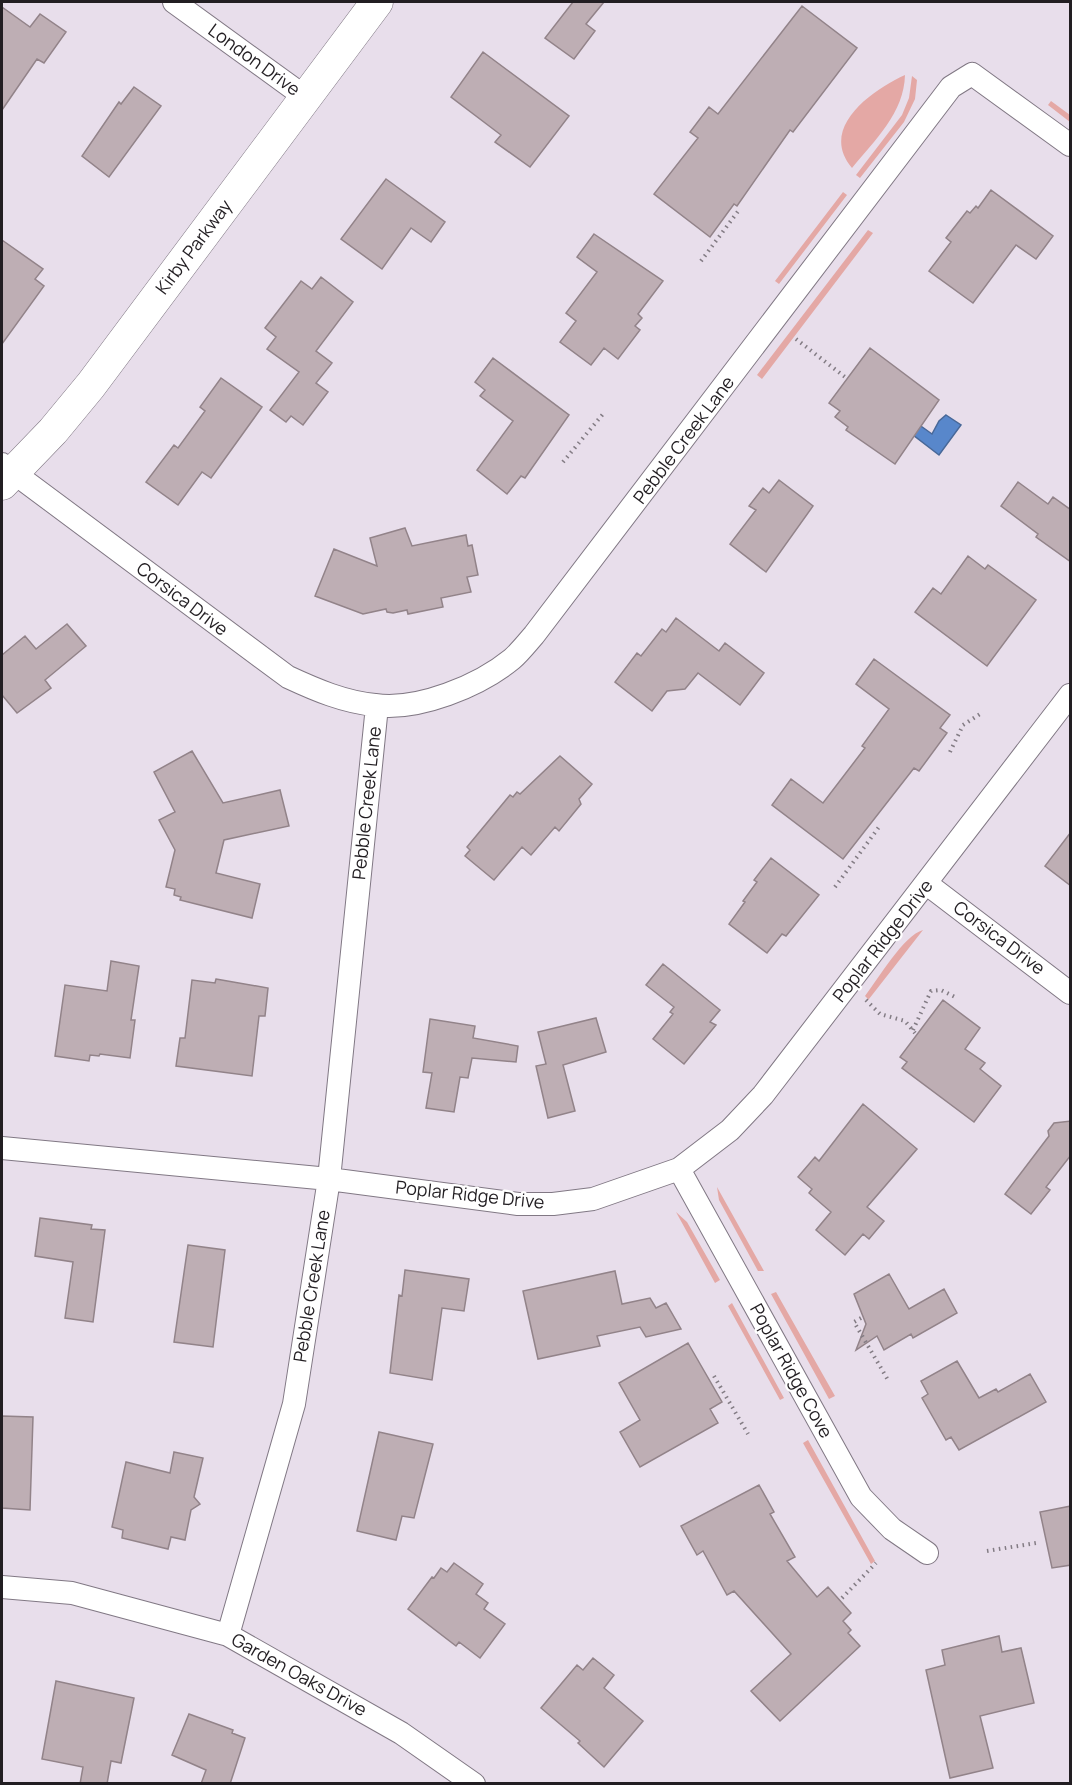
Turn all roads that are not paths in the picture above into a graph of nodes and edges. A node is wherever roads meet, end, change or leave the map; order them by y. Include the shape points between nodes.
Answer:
1 (174, 2) edge
2 (377, 2) edge
3 (305, 97) junction
4 (1071, 146) edge
5 (5, 474) edge
6 (1071, 695) edge
7 (376, 706) junction
8 (927, 884) junction
9 (1071, 993) edge
10 (2, 1148) edge
11 (679, 1169) junction
12 (329, 1179) junction
13 (927, 1553) dead end
14 (2, 1587) edge
15 (228, 1635) junction
16 (474, 1784) edge

1 - 3 street, London Drive
2 - 3 main road, Kirby Parkway
3 - 5 main road, Kirby Parkway via 91,386
4 - 7 street, Pebble Creek Lane via 972,74 951,87 520,651 483,678 455,692 420,702
5 - 7 street, Corsica Drive via 288,677 323,694
6 - 8 street, Poplar Ridge Drive
7 - 12 street, Pebble Creek Lane
8 - 9 street, Corsica Drive
8 - 11 street, Poplar Ridge Drive via 763,1095 730,1130
10 - 12 street, Poplar Ridge Drive
11 - 12 street, Poplar Ridge Drive via 592,1199 553,1204 518,1204
11 - 13 street, Poplar Ridge Cove via 861,1497 892,1529
12 - 15 street, Pebble Creek Lane via 294,1404
14 - 15 street, Garden Oaks Drive via 72,1593
15 - 16 street, Garden Oaks Drive via 401,1733

